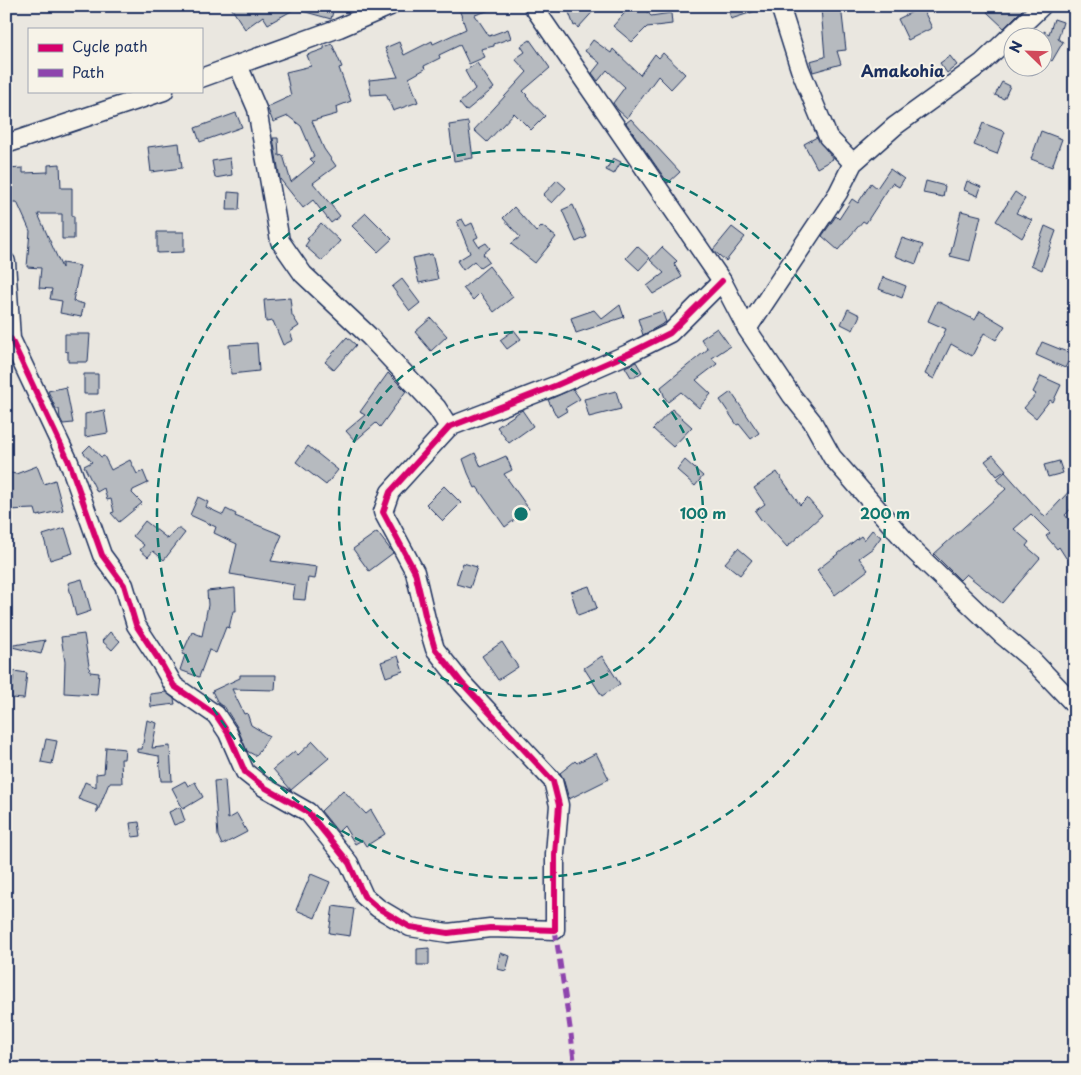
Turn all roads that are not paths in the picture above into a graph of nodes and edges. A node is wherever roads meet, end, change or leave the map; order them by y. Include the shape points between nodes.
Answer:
1 (390, 6) edge
2 (533, 6) edge
3 (780, 6) edge
4 (1042, 6) edge
5 (238, 65) junction
6 (202, 78) edge
7 (161, 92) edge
8 (6, 144) edge
9 (853, 162) junction
10 (6, 262) edge
11 (722, 281) junction
12 (748, 329) junction
13 (8, 346) edge
14 (449, 427) junction
15 (1075, 705) edge

1 - 5 street
2 - 11 street
3 - 9 street via 800,70 828,137
4 - 9 street via 982,63 895,126
5 - 6 street
5 - 14 street via 257,109 280,241 303,274 370,337 437,408
7 - 8 street
9 - 12 street via 838,193
10 - 13 street
11 - 12 street
11 - 14 street via 670,333 557,385
12 - 15 street via 812,421 832,457 884,518 914,551 1032,660
13 - 14 street via 69,462 102,555 124,585 136,625 174,686 216,715 228,733 245,772 308,812 349,862 364,896 410,927 448,932 490,928 555,930 559,805 553,781 462,683 435,649 415,572 383,512 390,492

